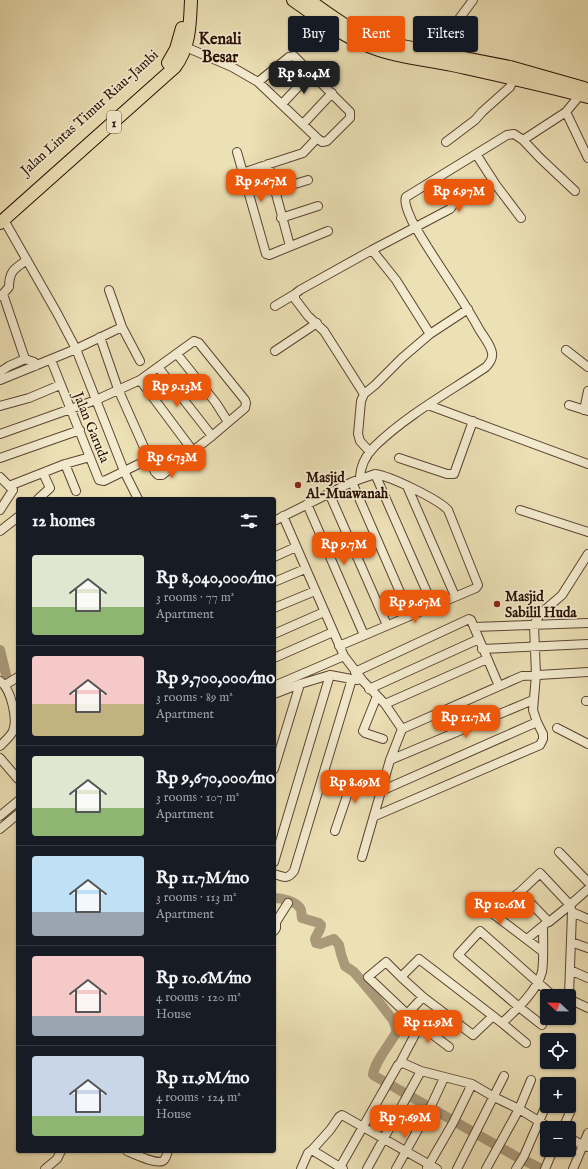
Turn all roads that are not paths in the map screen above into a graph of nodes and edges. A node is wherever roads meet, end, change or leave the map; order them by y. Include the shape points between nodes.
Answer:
1 (184, 0) edge
2 (192, 0) edge
3 (294, 0) edge
4 (308, 0) edge
5 (473, 0) edge
6 (182, 45) junction
7 (443, 59) junction
8 (311, 73) junction
9 (514, 78) junction
10 (258, 82) junction
11 (332, 93) junction
12 (585, 94) edge
13 (282, 104) junction
14 (566, 112) junction
15 (303, 124) junction
16 (317, 138) junction
17 (523, 140) junction
18 (446, 142) dead end
19 (237, 152) dead end
20 (476, 154) junction
21 (588, 158) edge
22 (268, 164) junction
23 (242, 173) junction
24 (439, 177) junction
25 (308, 180) dead end
26 (275, 190) junction
27 (575, 191) dead end
28 (318, 206) dead end
29 (281, 218) junction
30 (522, 218) dead end
31 (1, 219) edge
32 (415, 227) junction
33 (328, 231) dead end
34 (290, 246) junction
35 (372, 250) junction
36 (27, 260) junction
37 (109, 290) dead end
38 (295, 294) junction
39 (2, 295) edge
40 (275, 306) dead end
41 (468, 309) junction
42 (317, 323) junction
43 (122, 327) junction
44 (430, 334) junction
45 (100, 337) junction
46 (76, 349) junction
47 (566, 350) dead end
48 (275, 351) dead end
49 (177, 354) junction
50 (24, 359) junction
51 (51, 360) junction
52 (140, 361) dead end
53 (35, 366) junction
54 (158, 367) junction
55 (588, 367) edge
56 (0, 372) edge
57 (0, 380) edge
58 (140, 380) junction
59 (60, 385) junction
60 (118, 389) junction
61 (588, 392) edge
62 (364, 394) junction
63 (96, 400) junction
64 (428, 405) junction
65 (569, 405) dead end
66 (0, 406) edge
67 (70, 409) junction
68 (586, 410) edge
69 (473, 421) junction
70 (228, 422) junction
71 (80, 430) junction
72 (0, 434) edge
73 (212, 436) junction
74 (193, 451) junction
75 (370, 452) junction
76 (90, 457) junction
77 (0, 458) edge
78 (399, 458) dead end
79 (149, 459) junction
80 (65, 464) junction
81 (588, 464) edge
82 (124, 471) junction
83 (43, 473) junction
84 (375, 474) junction
85 (0, 477) edge
86 (356, 481) junction
87 (9, 486) junction
88 (407, 486) junction
89 (76, 491) dead end
90 (330, 493) junction
91 (40, 497) edge
92 (137, 497) edge
93 (306, 504) junction
94 (0, 510) edge
95 (520, 510) dead end
96 (283, 516) junction
97 (16, 519) edge
98 (276, 520) edge
99 (0, 531) edge
100 (588, 532) edge
101 (296, 547) junction
102 (588, 554) edge
103 (276, 556) edge
104 (305, 569) junction
105 (276, 581) edge
106 (315, 591) junction
107 (455, 596) junction
108 (433, 606) junction
109 (276, 607) edge
110 (324, 612) junction
111 (410, 615) junction
112 (588, 623) edge
113 (534, 624) junction
114 (387, 626) junction
115 (474, 627) junction
116 (333, 632) junction
117 (276, 633) edge
118 (364, 635) junction
119 (479, 639) junction
120 (588, 644) edge
121 (339, 646) junction
122 (535, 646) junction
123 (482, 649) junction
124 (344, 656) junction
125 (276, 657) edge
126 (487, 659) junction
127 (588, 672) edge
128 (330, 674) junction
129 (536, 675) junction
130 (354, 676) junction
131 (16, 678) edge
132 (2, 683) edge
133 (300, 684) junction
134 (276, 685) edge
135 (499, 686) junction
136 (369, 688) junction
137 (276, 693) edge
138 (376, 696) junction
139 (534, 700) junction
140 (385, 704) junction
141 (537, 722) junction
142 (557, 728) dead end
143 (402, 729) junction
144 (383, 739) dead end
145 (588, 744) edge
146 (0, 746) edge
147 (0, 758) edge
148 (390, 760) junction
149 (276, 762) edge
150 (16, 777) edge
151 (381, 791) junction
152 (16, 804) edge
153 (0, 816) edge
154 (16, 816) edge
155 (375, 816) junction
156 (0, 829) edge
157 (335, 831) dead end
158 (559, 852) dead end
159 (276, 855) edge
160 (362, 857) dead end
161 (276, 874) edge
162 (588, 882) edge
163 (588, 889) edge
164 (520, 892) junction
165 (288, 903) dead end
166 (571, 908) junction
167 (588, 919) edge
168 (276, 921) edge
169 (546, 924) junction
170 (527, 939) junction
171 (571, 942) junction
172 (588, 948) edge
173 (542, 951) junction
174 (570, 970) junction
175 (401, 977) junction
176 (588, 978) edge
177 (538, 983) junction
178 (545, 989) edge
179 (569, 989) edge
180 (424, 997) junction
181 (576, 1002) edge
182 (519, 1007) junction
183 (588, 1008) edge
184 (407, 1014) junction
185 (493, 1016) junction
186 (502, 1023) junction
187 (540, 1023) edge
188 (420, 1025) junction
189 (526, 1043) dead end
190 (449, 1047) dead end
191 (400, 1063) junction
192 (421, 1071) junction
193 (504, 1076) dead end
194 (444, 1078) junction
195 (531, 1080) dead end
196 (472, 1084) junction
197 (494, 1098) junction
198 (519, 1109) junction
199 (542, 1113) edge
200 (538, 1121) junction
201 (363, 1126) junction
202 (588, 1133) edge
203 (384, 1139) junction
204 (576, 1142) edge
205 (586, 1147) edge
206 (312, 1150) junction
207 (406, 1152) junction
208 (60, 1153) edge
209 (132, 1153) edge
210 (167, 1153) edge
211 (550, 1157) edge
212 (520, 1162) edge
213 (341, 1168) edge
214 (431, 1168) edge
215 (546, 1168) edge
216 (45, 1169) edge
217 (302, 1169) edge
218 (367, 1169) edge
219 (396, 1169) edge
220 (457, 1169) edge
221 (486, 1169) edge
222 (573, 1169) edge

1 - 6 highway, Jalan Lintas Timur Riau-Jambi / 1
2 - 6 highway, Jalan Lintas Timur Riau-Jambi / 1 via 190,29
3 - 7 highway via 328,25 362,44 402,56
4 - 7 highway via 358,34
5 - 7 street via 456,23
6 - 10 street via 232,67
6 - 31 highway, Jalan Lintas Timur Riau-Jambi / 1 via 179,62 171,72 101,129
7 - 9 highway
7 - 12 highway via 510,67
8 - 10 street via 296,57 291,56
8 - 11 street
8 - 13 street
9 - 12 highway
9 - 18 street via 510,87 475,120
10 - 13 street
11 - 15 street
11 - 16 street via 350,112 350,118 327,141 322,142
12 - 14 street
13 - 15 street
14 - 17 street
14 - 21 street
15 - 16 street
16 - 22 street via 303,153
17 - 20 street via 516,134 510,134
17 - 27 street
19 - 23 street
20 - 24 street
20 - 30 street
22 - 23 street
22 - 26 street
23 - 34 street via 264,252 269,255
24 - 32 street via 405,198
24 - 32 street via 453,205
25 - 26 street
26 - 29 street
28 - 29 street
29 - 34 street
31 - 36 street
32 - 35 street
32 - 41 street
33 - 34 street
35 - 38 street
35 - 44 street via 400,286
36 - 39 street via 12,271 10,287
36 - 46 street
37 - 43 street
38 - 40 street
38 - 42 street via 295,299
39 - 50 street
41 - 44 street
41 - 64 street via 492,353 490,361 486,367
42 - 48 street
42 - 62 street
43 - 45 street
43 - 52 street
44 - 62 street
45 - 46 street
45 - 60 street
46 - 51 street
46 - 63 street
47 - 55 street
49 - 54 street
49 - 70 street
49 - 70 street via 192,342 197,342 245,400 244,410
50 - 53 street via 34,362
50 - 56 street
51 - 53 street
51 - 59 street, Jalan Garuda
53 - 57 street
54 - 58 street
54 - 73 street
58 - 60 street
58 - 74 street
59 - 66 street via 29,398
59 - 67 street, Jalan Garuda
60 - 63 street
60 - 79 street
61 - 68 street
62 - 75 street via 358,434 360,441
63 - 67 street
63 - 82 street
64 - 69 street
64 - 75 street
65 - 68 street
67 - 71 street, Jalan Garuda
67 - 72 street
69 - 78 street via 454,474
69 - 81 street
70 - 73 street
71 - 76 street, Jalan Garuda
71 - 77 street
73 - 74 street
74 - 79 street via 160,476 156,474
75 - 86 street
76 - 80 street
76 - 82 street, Jalan Garuda via 100,480 104,481
79 - 82 street
80 - 83 street
80 - 89 street
82 - 92 street
83 - 87 street
83 - 91 street via 50,488
84 - 86 street
84 - 88 street
84 - 108 street
85 - 87 street
86 - 90 street
86 - 111 street
87 - 94 street via 13,491
88 - 107 street
88 - 107 street via 448,510 478,585
90 - 93 street
90 - 114 street
93 - 96 street
93 - 118 street
95 - 100 street
96 - 98 street
96 - 101 street
97 - 99 street
101 - 103 street
101 - 104 street
102 - 113 street via 562,595 540,614
104 - 105 street
104 - 106 street
106 - 109 street
106 - 110 street
107 - 108 street
108 - 111 street
110 - 116 street
110 - 117 street
111 - 114 street
112 - 113 street
113 - 115 street
113 - 122 street
114 - 118 street
115 - 119 street
115 - 130 street via 468,619
116 - 121 street
116 - 125 street
118 - 121 street
119 - 123 street
119 - 136 street
120 - 122 street
121 - 124 street
122 - 123 street
122 - 129 street
123 - 126 street
124 - 130 street
124 - 134 street
126 - 135 street
126 - 140 street
127 - 129 street
128 - 130 street
128 - 133 street
128 - 159 street
129 - 135 street via 522,676
129 - 139 street
130 - 136 street
130 - 161 street via 294,871 286,877
131 - 132 street
132 - 146 street via 10,696 15,716 13,732
133 - 137 street
133 - 149 street
135 - 143 street
136 - 138 street
138 - 140 street
138 - 144 street via 363,731
139 - 141 street via 533,710
139 - 148 street
140 - 143 street
141 - 151 street
141 - 155 street via 543,735 541,744 537,747
142 - 145 street
143 - 148 street
147 - 150 street
148 - 151 street
151 - 155 street
151 - 157 street via 352,781
152 - 153 street
154 - 156 street
155 - 160 street
158 - 162 street
163 - 166 street
164 - 166 street via 540,872
164 - 169 street
164 - 170 street via 492,913
165 - 168 street
166 - 167 street
166 - 169 street
166 - 171 street
169 - 170 street
169 - 173 street
170 - 173 street
171 - 172 street
171 - 174 street
173 - 177 street via 542,971
174 - 176 street
174 - 179 street
175 - 180 street
175 - 184 street via 386,962 368,977
175 - 185 street via 419,959
177 - 178 street
177 - 182 street
177 - 182 street via 480,931 458,955
180 - 184 street
180 - 185 street via 473,1035
181 - 183 street
182 - 186 street
182 - 187 street
184 - 188 street
185 - 186 street
186 - 189 street
188 - 190 street
188 - 191 street
191 - 192 street
191 - 201 street
192 - 194 street
192 - 203 street
193 - 197 street
194 - 196 street
194 - 207 street
195 - 198 street
196 - 197 street
196 - 214 street
197 - 198 street
197 - 220 street
198 - 200 street
198 - 221 street
199 - 200 street
200 - 212 street
201 - 203 street
201 - 206 street via 342,1115
201 - 213 street
202 - 205 street
203 - 207 street
203 - 218 street
204 - 205 street
205 - 222 street
206 - 213 street
206 - 217 street via 305,1158
207 - 214 street
207 - 219 street
208 - 216 street
209 - 210 street via 161,1162
211 - 215 street

